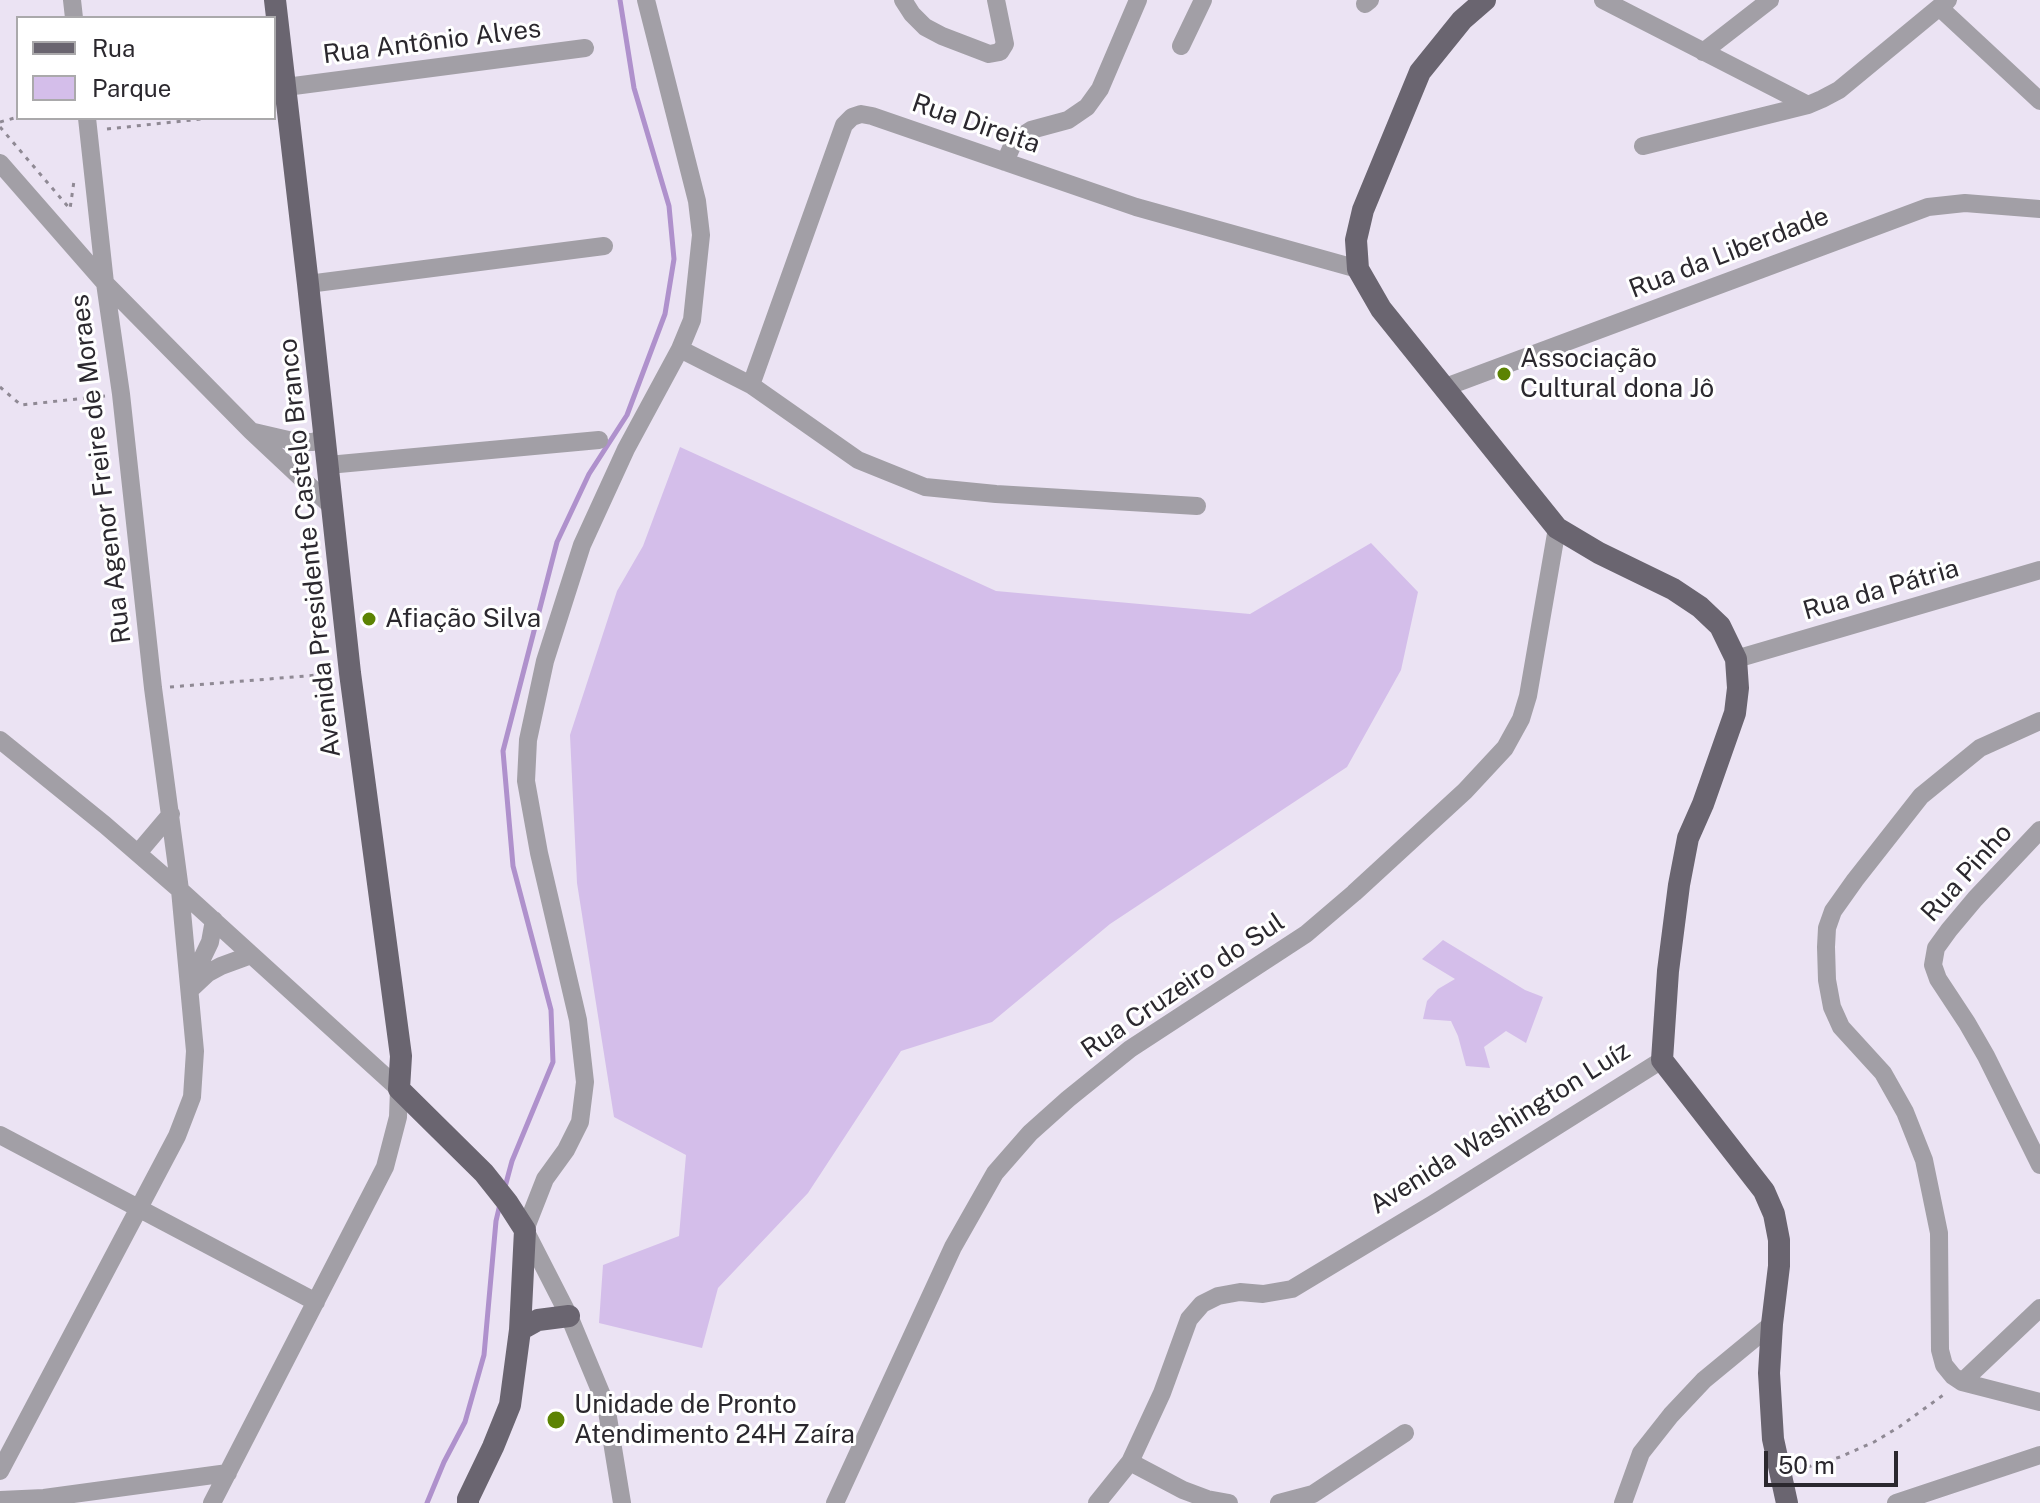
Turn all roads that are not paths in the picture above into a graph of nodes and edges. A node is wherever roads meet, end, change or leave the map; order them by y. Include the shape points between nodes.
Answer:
1 (275, 0) edge
2 (646, 0) edge
3 (903, 0) edge
4 (996, 0) edge
5 (1138, 0) edge
6 (1203, 0) edge
7 (1603, 0) edge
8 (1770, 0) edge
9 (1480, 2) edge
10 (1944, 4) edge
11 (1181, 46) dead end
12 (585, 48) dead end
13 (1703, 52) junction
14 (286, 87) junction
15 (2040, 101) edge
16 (1808, 105) junction
17 (88, 124) edge
18 (1643, 146) dead end
19 (1005, 162) junction
20 (0, 163) edge
21 (2040, 209) edge
22 (604, 246) dead end
23 (1358, 269) junction
24 (105, 283) junction
25 (308, 284) junction
26 (680, 349) junction
27 (751, 385) junction
28 (1443, 388) junction
29 (251, 431) junction
30 (325, 437) junction
31 (599, 440) dead end
32 (328, 465) junction
33 (331, 506) junction
34 (1197, 506) dead end
35 (1557, 528) junction
36 (2040, 570) edge
37 (1736, 659) junction
38 (2040, 721) edge
39 (0, 740) edge
40 (171, 814) junction
41 (2040, 830) edge
42 (138, 853) junction
43 (180, 890) junction
44 (214, 920) junction
45 (251, 955) junction
46 (191, 993) junction
47 (1662, 1060) junction
48 (399, 1089) junction
49 (0, 1135) edge
50 (2040, 1165) edge
51 (137, 1209) junction
52 (525, 1230) junction
53 (316, 1302) junction
54 (2040, 1308) edge
55 (569, 1316) junction
56 (1772, 1324) junction
57 (520, 1330) junction
58 (1962, 1382) junction
59 (2040, 1402) edge
60 (1405, 1433) dead end
61 (2040, 1455) edge
62 (1130, 1462) junction
63 (0, 1471) edge
64 (228, 1473) junction
65 (0, 1500) edge
66 (212, 1503) edge
67 (468, 1503) edge
68 (622, 1503) edge
69 (835, 1503) edge
70 (1097, 1503) edge
71 (1229, 1503) edge
72 (1279, 1503) edge
73 (1623, 1503) edge
74 (1787, 1503) edge
75 (1896, 1503) edge

1 - 14 main road, Avenida Presidente Castelo Branco
2 - 26 street via 701,235 692,320
3 - 4 street via 925,27 989,54 1000,52 1005,44
5 - 19 street via 1087,107 1068,120 1020,137
6 - 11 street
7 - 13 street
8 - 13 street
9 - 23 main road via 1420,72 1363,210 1356,240
10 - 15 street
10 - 16 street via 1839,90
12 - 14 street, Rua Antônio Alves
13 - 16 street
14 - 25 main road, Avenida Presidente Castelo Branco
16 - 18 street
17 - 24 street, Rua Agenor Freire de Moraes
19 - 23 street, Rua Direita via 1136,207
19 - 27 street, Rua Direita via 872,116 852,117 844,125
20 - 24 street
21 - 28 street, Rua da Liberdade via 1965,203 1928,207
22 - 25 street
23 - 28 main road, Avenida Washington Luíz via 1381,309
24 - 29 street
24 - 40 street, Rua Agenor Freire de Moraes
25 - 30 main road, Avenida Presidente Castelo Branco
26 - 27 street
26 - 52 street via 582,545 545,661 528,740 526,781 578,1020 585,1082 580,1122 545,1179
27 - 34 street via 858,460 925,487
28 - 35 main road, Avenida Washington Luíz
29 - 30 street via 297,442
29 - 33 street
30 - 32 main road, Avenida Presidente Castelo Branco
31 - 32 street
32 - 33 main road, Avenida Presidente Castelo Branco
33 - 48 main road, Avenida Presidente Castelo Branco via 401,1056
35 - 37 main road, Avenida Washington Luíz via 1700,607 1720,626
35 - 69 street, Rua Cruzeiro do Sul via 1528,696 1505,748 1465,791 1306,934 1130,1049 1030,1133 995,1173 953,1247
36 - 37 street, Rua da Pátria
37 - 47 main road, Avenida Washington Luíz via 1735,713 1688,838 1679,885
38 - 58 street via 1980,748 1921,796 1833,911 1827,928 1832,1007 1841,1027 1883,1073 1924,1160 1939,1233 1940,1350 1944,1365
39 - 42 street
40 - 42 street
40 - 43 street, Rua Agenor Freire de Moraes
41 - 50 street, Rua Pinho via 1949,930 1936,948 1933,965
42 - 43 street
43 - 44 street
43 - 46 street, Rua Agenor Freire de Moraes
44 - 45 street
44 - 46 street
45 - 46 street via 208,973
45 - 48 street
46 - 51 street, Rua Agenor Freire de Moraes via 192,1097
47 - 56 main road via 1764,1191 1774,1214 1779,1266
47 - 62 street, Avenida Washington Luíz via 1292,1289 1240,1292 1202,1304 1189,1319
48 - 52 main road via 484,1173
48 - 53 street, Avenida Presidente Castelo Branco via 385,1167
49 - 51 street
51 - 53 street
51 - 63 street, Rua Agenor Freire de Moraes
52 - 55 street
52 - 57 main road
53 - 64 street, Avenida Presidente Castelo Branco
54 - 58 street
55 - 57 main road via 538,1320
55 - 68 street via 606,1405
56 - 73 street via 1671,1415 1641,1453
56 - 74 main road via 1773,1439
57 - 67 main road via 510,1405
58 - 59 street
60 - 72 street via 1313,1494
61 - 75 street
62 - 70 street, Avenida Washington Luíz
62 - 71 street via 1183,1490
64 - 65 street
64 - 66 street, Avenida Presidente Castelo Branco

